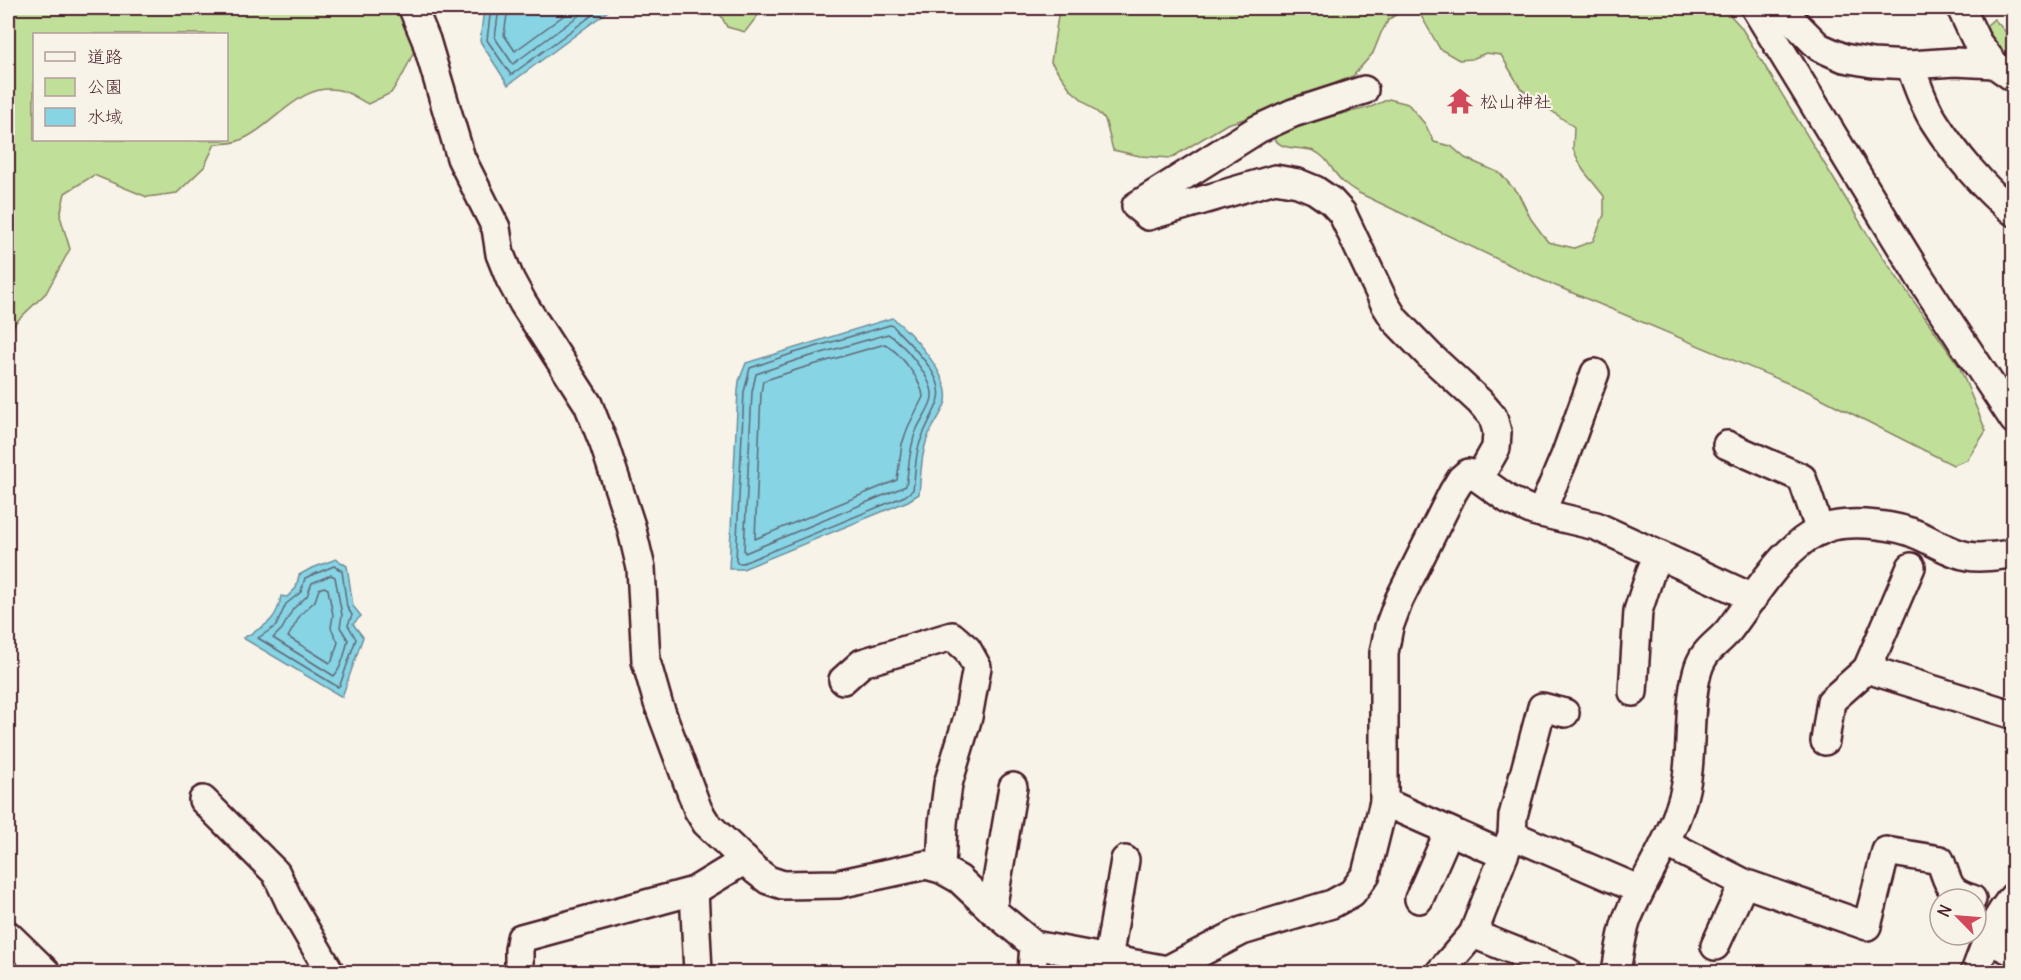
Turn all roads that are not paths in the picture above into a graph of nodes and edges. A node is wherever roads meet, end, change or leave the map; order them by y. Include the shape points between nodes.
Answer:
1 (1755, 8) edge
2 (1780, 8) edge
3 (1961, 8) edge
4 (414, 11) dead end
5 (1910, 65) junction
6 (2004, 71) edge
7 (1364, 90) dead end
8 (2013, 212) edge
9 (1595, 373) dead end
10 (2013, 420) edge
11 (1727, 445) dead end
12 (1479, 478) junction
13 (1541, 513) junction
14 (1820, 531) junction
15 (2013, 554) edge
16 (1658, 555) junction
17 (1911, 567) dead end
18 (1753, 598) junction
19 (1868, 669) junction
20 (843, 680) dead end
21 (1633, 692) dead end
22 (1565, 713) dead end
23 (2013, 715) edge
24 (1825, 741) dead end
25 (1013, 787) dead end
26 (203, 800) dead end
27 (1384, 802) junction
28 (1449, 831) junction
29 (1666, 843) junction
30 (1508, 845) junction
31 (745, 860) junction
32 (1125, 860) dead end
33 (941, 868) junction
34 (1744, 884) junction
35 (1950, 887) edge
36 (694, 891) junction
37 (1640, 891) junction
38 (1419, 899) dead end
39 (1988, 901) edge
40 (2008, 902) edge
41 (992, 910) junction
42 (1473, 934) junction
43 (8, 935) edge
44 (1988, 937) edge
45 (1988, 940) edge
46 (1034, 945) junction
47 (1715, 946) dead end
48 (1984, 947) edge
49 (2013, 952) edge
50 (1108, 959) junction
51 (1168, 971) edge
52 (46, 972) edge
53 (330, 972) edge
54 (519, 972) edge
55 (698, 972) edge
56 (1032, 972) edge
57 (1440, 972) edge
58 (1568, 972) edge
59 (1616, 972) edge
60 (1975, 972) edge

1 - 10 street via 1918,276
2 - 5 street via 1819,47 1844,58
3 - 6 street via 1977,42
4 - 31 street via 461,158 496,228 500,254 510,279 588,404 604,444 637,547 650,680 698,810 706,823
5 - 6 street via 1954,62
5 - 8 street via 1934,121 1974,174
7 - 12 street via 1258,129 1136,206 1148,216 1275,178 1298,183 1331,201 1342,213 1395,320 1493,417 1496,448
9 - 13 street
11 - 14 street via 1802,478
12 - 13 street via 1509,500
12 - 27 street via 1468,473 1457,486 1389,627 1384,653
13 - 16 street via 1596,526
14 - 15 street via 1834,526 1890,526 1958,554
14 - 18 street via 1810,535 1769,574
16 - 18 street
16 - 21 street via 1638,611
17 - 19 street
18 - 29 street via 1703,658 1697,673 1682,802
19 - 23 street
19 - 24 street via 1831,701
20 - 33 street via 862,663 952,636 967,649 976,667 968,717 948,784
22 - 30 street via 1542,707
25 - 41 street
26 - 53 street via 276,873
27 - 28 street
27 - 51 street via 1366,874 1352,893 1332,904 1242,931
28 - 30 street
28 - 38 street
29 - 34 street
29 - 37 street
30 - 37 street
30 - 42 street
31 - 33 street via 768,880 783,885 838,884 926,865
31 - 36 street
32 - 50 street
33 - 41 street
34 - 35 street via 1867,926 1886,851 1940,860
34 - 47 street
36 - 54 street via 521,938
36 - 55 street
37 - 59 street via 1626,922
39 - 40 street
40 - 44 street
41 - 46 street
42 - 57 street
42 - 58 street
43 - 52 street
45 - 49 street
46 - 50 street
46 - 56 street
48 - 60 street
50 - 51 street

